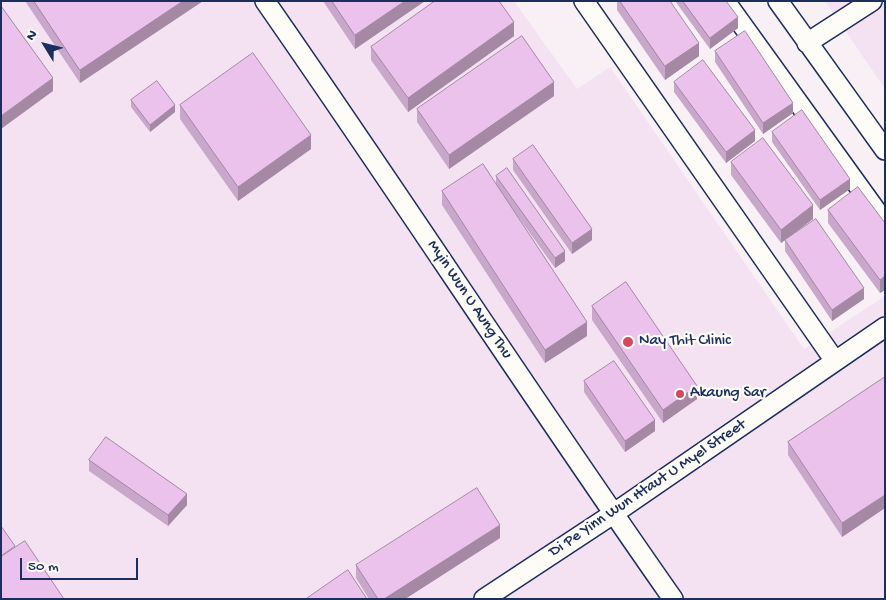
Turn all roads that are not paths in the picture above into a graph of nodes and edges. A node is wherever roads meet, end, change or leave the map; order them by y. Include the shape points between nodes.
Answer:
1 (265, 1) edge
2 (584, 1) edge
3 (726, 1) edge
4 (778, 1) edge
5 (872, 1) edge
6 (807, 43) junction
7 (885, 150) edge
8 (885, 223) edge
9 (885, 327) edge
10 (835, 361) junction
11 (614, 514) junction
12 (484, 599) edge
13 (673, 599) edge

1 - 11 street, Myin Wun U Aung Thu
2 - 10 street
3 - 8 street
4 - 6 street
5 - 6 street
6 - 7 street
9 - 10 street, Di Pe Yinn Wun Htaut U Myel Street
10 - 11 street, Di Pe Yinn Wun Htaut U Myel Street
11 - 12 street, Di Pe Yinn Wun Htaut U Myel Street
11 - 13 street, Myin Wun U Aung Thu

